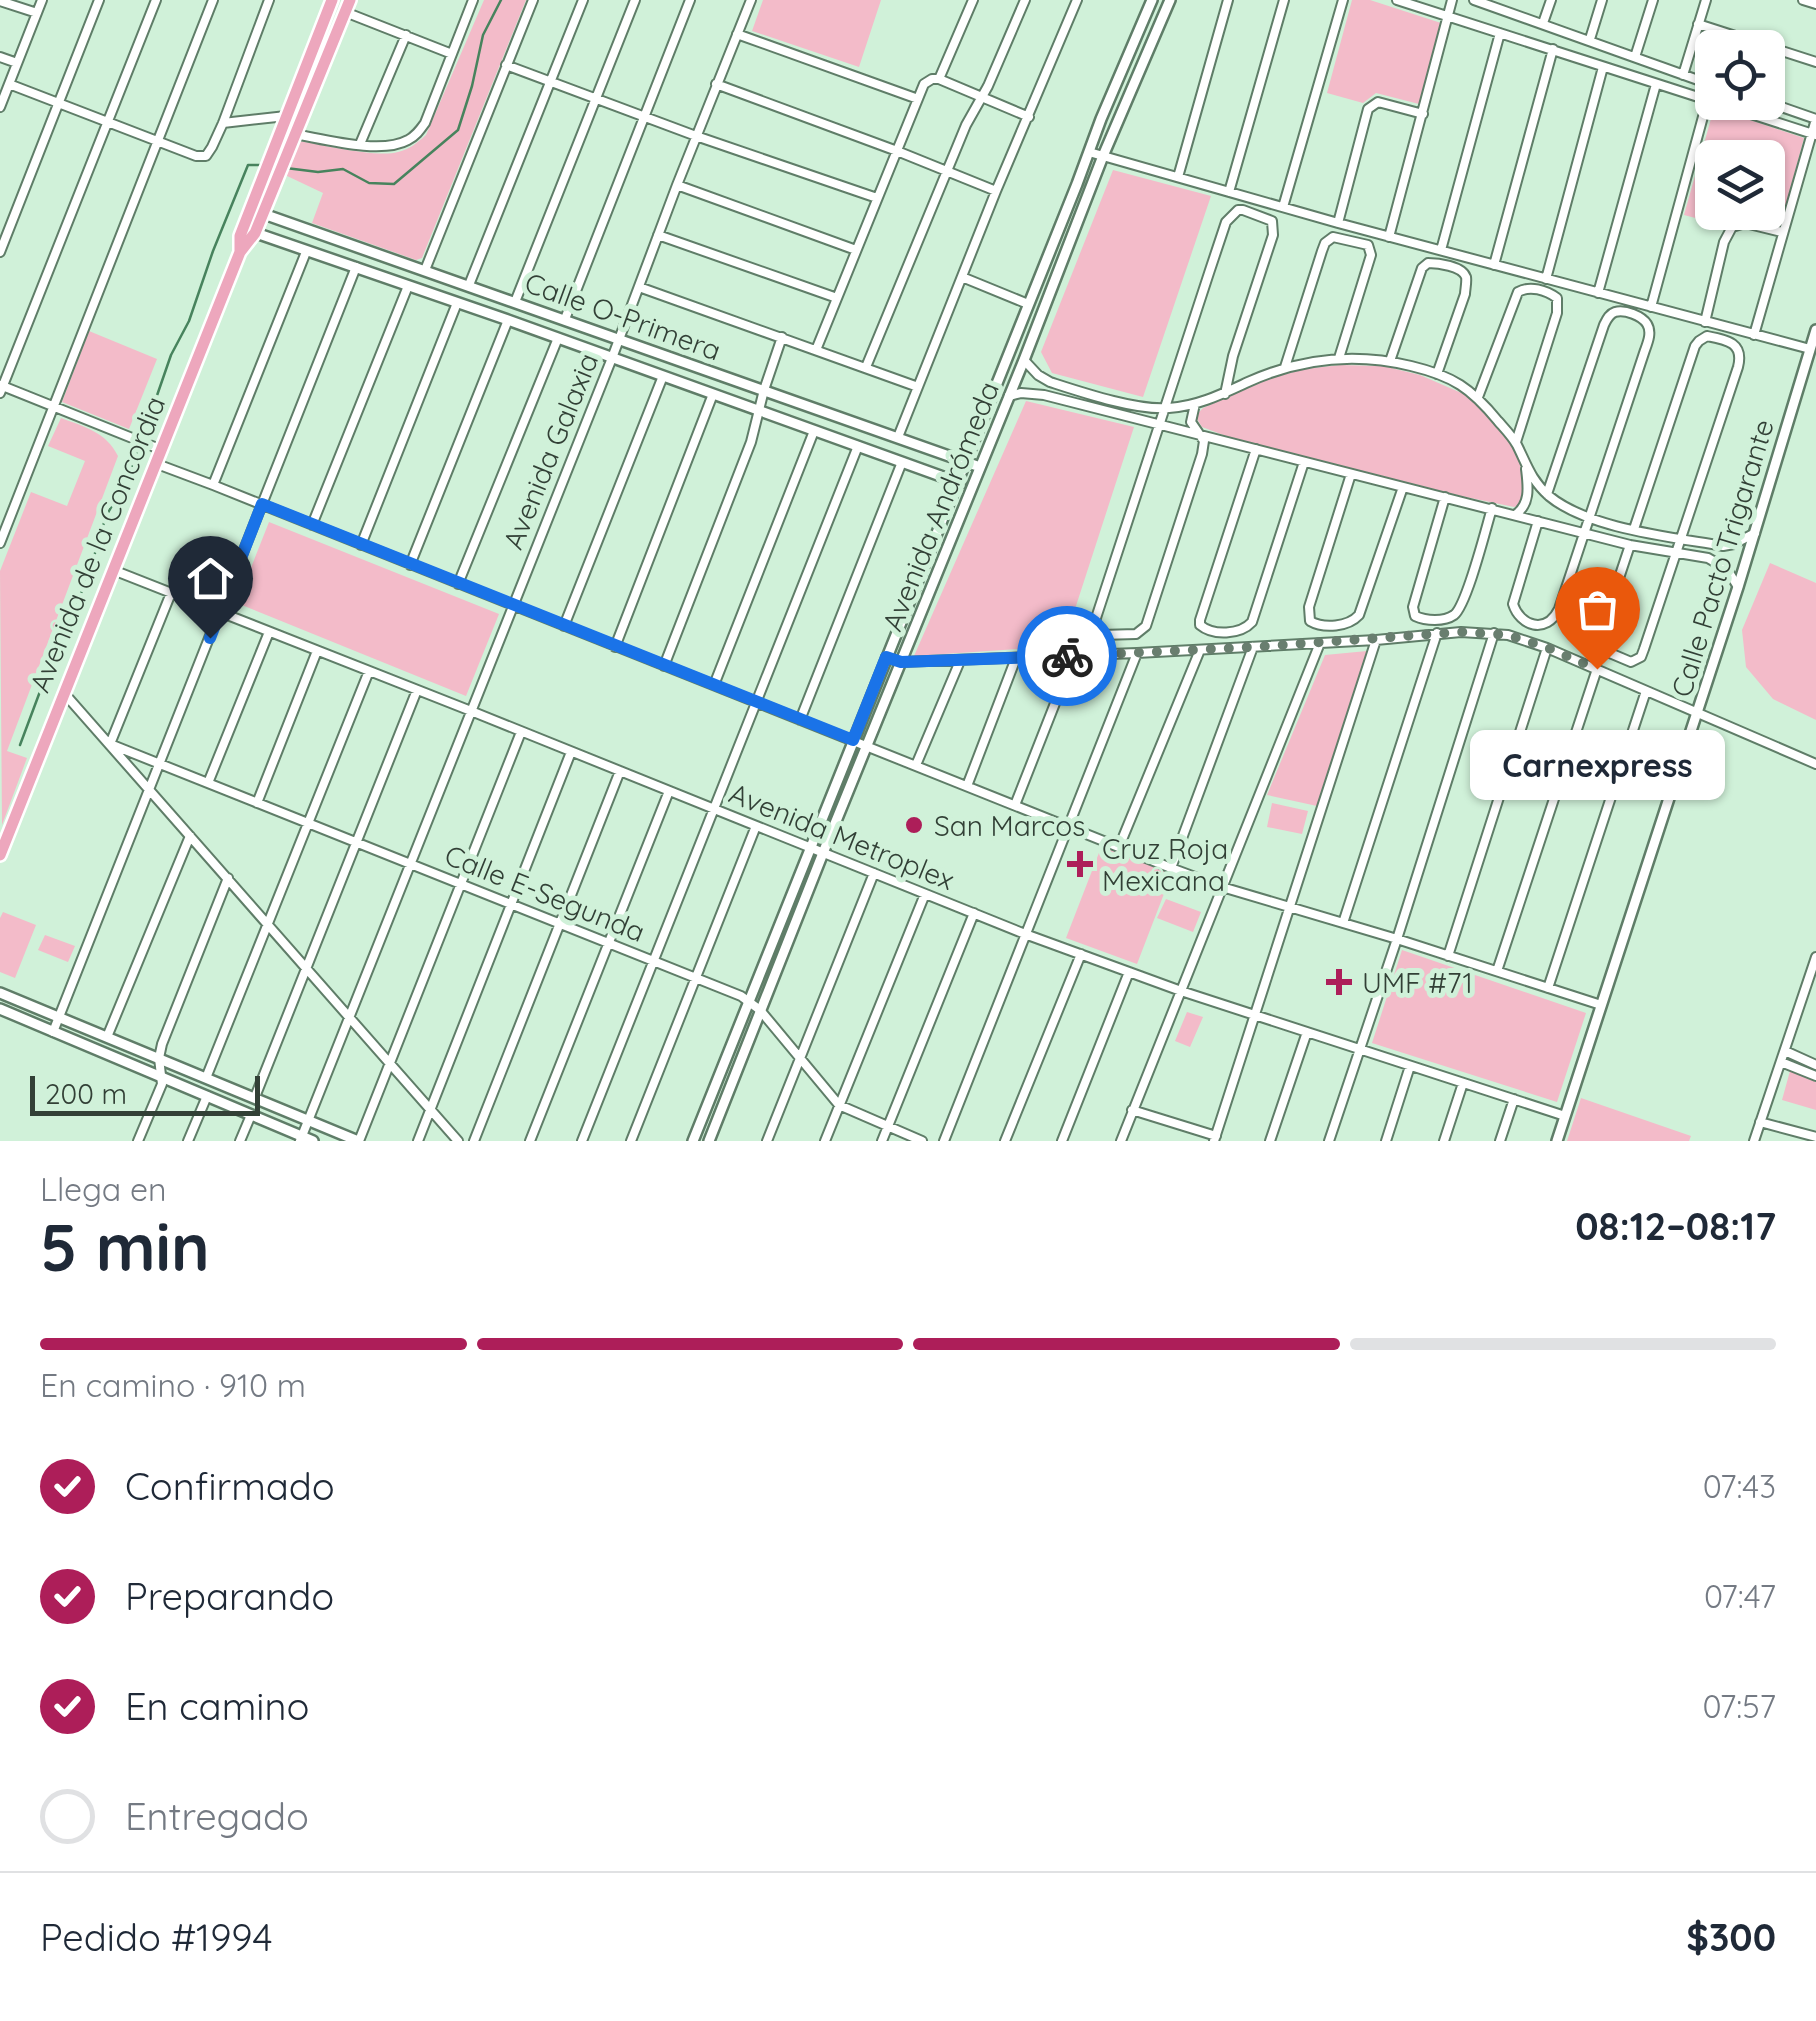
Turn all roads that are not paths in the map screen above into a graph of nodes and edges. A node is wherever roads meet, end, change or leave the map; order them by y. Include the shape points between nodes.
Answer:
1 (42, 0) edge
2 (100, 0) edge
3 (156, 0) edge
4 (213, 0) edge
5 (269, 0) edge
6 (332, 0) edge
7 (474, 0) edge
8 (533, 0) edge
9 (583, 0) edge
10 (635, 0) edge
11 (690, 0) edge
12 (751, 0) edge
13 (973, 0) edge
14 (1025, 0) edge
15 (1077, 0) edge
16 (1152, 0) edge
17 (1170, 0) edge
18 (1228, 0) edge
19 (1284, 0) edge
20 (1343, 0) edge
21 (1397, 0) edge
22 (1452, 0) edge
23 (1474, 0) edge
24 (1551, 0) edge
25 (1602, 0) edge
26 (1653, 0) edge
27 (1706, 0) edge
28 (1803, 0) edge
29 (0, 1) edge
30 (1500, 4) edge
31 (1816, 4) edge
32 (347, 6) edge
33 (37, 14) junction
34 (1447, 16) junction
35 (1543, 23) junction
36 (1698, 24) junction
37 (1500, 33) junction
38 (737, 34) junction
39 (406, 35) junction
40 (1590, 39) junction
41 (1553, 49) junction
42 (452, 54) junction
43 (0, 57) edge
44 (1635, 57) junction
45 (1816, 62) edge
46 (17, 63) junction
47 (506, 65) junction
48 (1603, 68) junction
49 (1683, 75) junction
50 (1695, 79) edge
51 (939, 80) junction
52 (550, 82) junction
53 (9, 84) junction
54 (716, 84) junction
55 (1656, 84) junction
56 (597, 98) junction
57 (982, 98) junction
58 (1695, 98) edge
59 (918, 99) junction
60 (60, 102) junction
61 (0, 107) edge
62 (1785, 108) edge
63 (1424, 114) junction
64 (286, 116) junction
65 (643, 116) junction
66 (1029, 117) junction
67 (1816, 119) edge
68 (108, 120) junction
69 (1702, 120) edge
70 (1767, 120) edge
71 (223, 123) junction
72 (294, 134) junction
73 (1814, 134) edge
74 (696, 136) junction
75 (157, 141) junction
76 (360, 144) junction
77 (897, 151) junction
78 (1089, 152) junction
79 (1103, 156) junction
80 (947, 171) junction
81 (1178, 177) junction
82 (677, 185) junction
83 (996, 192) junction
84 (1229, 192) junction
85 (877, 198) junction
86 (1282, 207) junction
87 (256, 212) junction
88 (1338, 223) junction
89 (248, 231) junction
90 (1782, 232) junction
91 (658, 236) junction
92 (1389, 236) junction
93 (856, 250) junction
94 (1441, 250) junction
95 (0, 252) edge
96 (306, 252) junction
97 (1494, 265) junction
98 (356, 268) junction
99 (425, 270) junction
100 (962, 277) junction
101 (1546, 279) junction
102 (469, 285) junction
103 (408, 286) junction
104 (638, 287) junction
105 (1598, 293) junction
106 (837, 298) junction
107 (516, 302) junction
108 (457, 303) junction
109 (1028, 304) junction
110 (1651, 307) junction
111 (565, 319) junction
112 (508, 320) junction
113 (1705, 322) junction
114 (1816, 330) edge
115 (1754, 335) junction
116 (558, 338) junction
117 (619, 338) junction
118 (782, 338) junction
119 (1810, 349) junction
120 (816, 350) junction
121 (612, 358) junction
122 (1339, 358) junction
123 (1024, 360) junction
124 (1390, 361) junction
125 (866, 367) junction
126 (1285, 367) junction
127 (1437, 374) junction
128 (663, 376) junction
129 (918, 387) junction
130 (1, 388) edge
131 (764, 390) junction
132 (712, 394) junction
133 (1225, 394) junction
134 (1009, 396) junction
135 (1478, 397) junction
136 (1118, 400) junction
137 (1195, 404) junction
138 (54, 407) junction
139 (1166, 408) junction
140 (759, 411) junction
141 (1115, 413) junction
142 (1161, 425) junction
143 (814, 431) junction
144 (1202, 436) junction
145 (898, 438) junction
146 (1516, 442) junction
147 (858, 446) junction
148 (1256, 449) junction
149 (162, 450) junction
150 (902, 462) junction
151 (965, 462) junction
152 (1304, 462) junction
153 (156, 464) junction
154 (980, 467) junction
155 (1526, 468) junction
156 (1351, 474) junction
157 (957, 482) junction
158 (213, 485) junction
159 (972, 487) junction
160 (1403, 488) junction
161 (1547, 494) junction
162 (1445, 497) junction
163 (262, 504) junction
164 (1492, 508) junction
165 (1515, 515) junction
166 (1588, 518) junction
167 (1538, 520) junction
168 (312, 525) junction
169 (1634, 530) junction
170 (1584, 533) junction
171 (1755, 533) junction
172 (1682, 538) junction
173 (0, 543) edge
174 (360, 545) junction
175 (1630, 546) junction
176 (1677, 554) junction
177 (410, 565) junction
178 (113, 570) junction
179 (458, 584) junction
180 (1738, 588) junction
181 (171, 593) junction
182 (512, 605) junction
183 (220, 612) junction
184 (564, 626) junction
185 (269, 632) junction
186 (1437, 633) junction
187 (1494, 633) junction
188 (1376, 640) junction
189 (1320, 643) junction
190 (616, 647) junction
191 (1254, 647) junction
192 (1548, 648) junction
193 (1200, 650) junction
194 (317, 651) junction
195 (1137, 653) junction
196 (1074, 655) junction
197 (886, 657) junction
198 (1016, 658) junction
199 (960, 660) junction
200 (901, 662) junction
201 (664, 666) junction
202 (1597, 669) junction
203 (369, 671) junction
204 (714, 685) junction
205 (417, 690) junction
206 (1646, 691) junction
207 (64, 692) junction
208 (756, 702) junction
209 (472, 711) junction
210 (1696, 714) junction
211 (800, 720) junction
212 (520, 732) junction
213 (853, 740) junction
214 (110, 744) junction
215 (867, 746) junction
216 (571, 752) junction
217 (159, 764) junction
218 (1816, 764) edge
219 (916, 765) junction
220 (620, 772) junction
221 (208, 782) junction
222 (967, 786) junction
223 (149, 790) junction
224 (669, 791) junction
225 (258, 803) junction
226 (1016, 805) junction
227 (713, 809) junction
228 (309, 824) junction
229 (756, 826) junction
230 (1068, 826) junction
231 (3, 836) edge
232 (190, 836) junction
233 (357, 843) junction
234 (1120, 847) junction
235 (809, 848) junction
236 (823, 853) junction
237 (0, 855) edge
238 (411, 864) junction
239 (1171, 868) junction
240 (874, 874) junction
241 (228, 878) junction
242 (461, 884) junction
243 (1222, 886) junction
244 (925, 894) junction
245 (510, 904) junction
246 (1290, 907) junction
247 (974, 913) junction
248 (267, 923) junction
249 (1343, 923) junction
250 (562, 924) junction
251 (1025, 934) junction
252 (1397, 939) junction
253 (609, 943) junction
254 (1080, 954) junction
255 (1448, 956) junction
256 (1816, 957) edge
257 (654, 960) junction
258 (306, 969) junction
259 (1129, 972) junction
260 (1497, 972) junction
261 (697, 978) junction
262 (1548, 988) junction
263 (1181, 991) junction
264 (0, 993) edge
265 (749, 1001) junction
266 (1601, 1006) junction
267 (0, 1010) edge
268 (760, 1010) junction
269 (1255, 1015) junction
270 (350, 1016) junction
271 (59, 1018) junction
272 (53, 1032) junction
273 (1307, 1032) junction
274 (107, 1038) junction
275 (1360, 1050) junction
276 (1784, 1051) junction
277 (160, 1058) junction
278 (800, 1058) junction
279 (1781, 1062) junction
280 (390, 1063) junction
281 (1816, 1065) edge
282 (1410, 1066) junction
283 (1816, 1076) edge
284 (163, 1078) junction
285 (206, 1078) junction
286 (1463, 1083) junction
287 (207, 1096) junction
288 (256, 1098) junction
289 (1514, 1099) junction
290 (839, 1106) junction
291 (430, 1109) junction
292 (1132, 1110) junction
293 (251, 1115) junction
294 (1565, 1116) junction
295 (308, 1120) junction
296 (1760, 1122) junction
297 (888, 1127) junction
298 (1791, 1130) junction
299 (1816, 1138) edge
300 (301, 1139) edge
301 (1215, 1139) edge
302 (138, 1141) edge
303 (188, 1141) edge
304 (240, 1141) edge
305 (313, 1141) edge
306 (359, 1141) edge
307 (418, 1141) edge
308 (458, 1141) edge
309 (474, 1141) edge
310 (530, 1141) edge
311 (582, 1141) edge
312 (631, 1141) edge
313 (693, 1141) edge
314 (709, 1141) edge
315 (767, 1141) edge
316 (825, 1141) edge
317 (882, 1141) edge
318 (922, 1141) edge
319 (944, 1141) edge
320 (1005, 1141) edge
321 (1062, 1141) edge
322 (1120, 1141) edge
323 (1270, 1141) edge
324 (1330, 1141) edge
325 (1386, 1141) edge
326 (1444, 1141) edge
327 (1500, 1141) edge
328 (1557, 1141) edge
329 (1754, 1141) edge
330 (1787, 1141) edge

1 - 33 street
2 - 60 street
3 - 68 street
4 - 75 street
5 - 71 street
6 - 64 main road, Avenida de la Concordia
7 - 42 street
8 - 47 street
9 - 52 street
10 - 56 street
11 - 65 street
12 - 38 street, Avenida Galaxia
13 - 51 street
14 - 57 street
15 - 66 street
16 - 78 street, Avenida Andrómeda
17 - 79 street, Avenida Andrómeda
18 - 81 street
19 - 84 street
20 - 86 street
21 - 34 street
22 - 34 street
23 - 30 street
24 - 35 street
25 - 40 street
26 - 44 street
27 - 36 street
28 - 31 street
29 - 33 street
30 - 35 street
32 - 39 street
32 - 72 main road, Avenida de la Concordia
33 - 46 street
34 - 37 street
34 - 63 street
35 - 40 street
36 - 45 street
36 - 49 street
37 - 41 street
37 - 94 street
38 - 54 street, Avenida Galaxia
38 - 59 street
39 - 42 street
39 - 76 street
40 - 44 street
41 - 48 street
41 - 97 street
42 - 76 street via 415,136 386,147
43 - 46 street
44 - 49 street
46 - 53 street
47 - 52 street
47 - 99 street
48 - 55 street
48 - 101 street
49 - 50 street
51 - 57 street
51 - 59 street via 928,81
52 - 56 street
52 - 102 street
53 - 60 street
53 - 61 street
54 - 74 street, Avenida Galaxia
54 - 77 street
55 - 58 street
55 - 105 street
56 - 65 street
56 - 107 street
57 - 66 street
57 - 80 street
59 - 77 street
60 - 68 street
60 - 95 street
62 - 67 street
63 - 88 street via 1378,102 1368,109
63 - 92 street
64 - 71 street
64 - 87 main road, Avenida de la Concordia
65 - 74 street
65 - 111 street
66 - 83 street
67 - 73 street
68 - 75 street
68 - 130 street
69 - 110 street
70 - 73 street
71 - 75 street via 206,156
72 - 76 street
72 - 87 main road, Avenida de la Concordia
73 - 90 street
74 - 82 street, Avenida Galaxia
74 - 85 street
75 - 138 street
77 - 80 street
77 - 85 street
78 - 79 street
78 - 109 street, Avenida Andrómeda
79 - 81 street
79 - 123 street, Avenida Andrómeda
80 - 83 street
80 - 125 street
81 - 84 street
82 - 91 street, Avenida Galaxia
82 - 93 street
83 - 100 street
84 - 86 street
85 - 93 street
86 - 88 street
87 - 89 main road, Avenida de la Concordia
87 - 99 street, Calle O-Primera
88 - 92 street
89 - 96 street, Calle O-Primera
89 - 149 main road, Avenida de la Concordia via 240,236 240,252
90 - 113 street via 1732,226
90 - 115 street
91 - 104 street, Avenida Galaxia
91 - 106 street
92 - 94 street
93 - 106 street
94 - 97 street
96 - 98 street, Calle O-Primera
96 - 158 street
97 - 101 street
98 - 103 street, Calle O-Primera
98 - 163 street
99 - 102 street, Calle O-Primera
100 - 109 street
100 - 129 street
101 - 105 street
102 - 107 street, Calle O-Primera
103 - 108 street, Calle O-Primera
103 - 168 street
104 - 117 street, Avenida Galaxia
104 - 118 street
105 - 110 street
106 - 120 street
107 - 111 street, Calle O-Primera
108 - 112 street, Calle O-Primera
108 - 174 street
109 - 151 street, Avenida Andrómeda
110 - 113 street
111 - 117 street, Calle O-Primera
112 - 116 street, Calle O-Primera
112 - 177 street
113 - 115 street
114 - 119 street, Calle Pacto Trigarante
115 - 119 street
116 - 121 street, Calle O-Primera
116 - 179 street
117 - 121 street, Avenida Galaxia
117 - 131 street, Calle O-Primera
118 - 120 street
118 - 131 street
119 - 171 street, Calle Pacto Trigarante
120 - 125 street
121 - 128 street, Calle O-Primera
121 - 182 street, Avenida Galaxia
122 - 124 street
122 - 126 street
122 - 126 street via 1371,255 1368,246 1338,236 1322,252
123 - 134 street, Avenida Andrómeda
123 - 136 street via 1050,382
124 - 127 street
124 - 127 street via 1425,264 1461,270 1464,294
125 - 129 street
126 - 133 street
127 - 135 street
128 - 132 street, Calle O-Primera
128 - 184 street
129 - 145 street
130 - 138 street
131 - 140 street
131 - 145 street, Calle O-Primera
132 - 140 street, Calle O-Primera
132 - 190 street
133 - 137 street
133 - 139 street via 1273,235 1272,222 1243,210 1226,222
134 - 141 street via 1044,396
134 - 154 street, Avenida Andrómeda
135 - 146 street
135 - 146 street via 1518,292 1552,294 1558,308
136 - 139 street
136 - 141 street
137 - 139 street
137 - 144 street via 1191,422
138 - 149 street
138 - 173 street
139 - 142 street
140 - 143 street, Calle O-Primera
140 - 201 street
141 - 142 street
142 - 144 street
142 - 144 street via 1096,618 1105,636 1136,634 1146,626 1202,454
143 - 147 street, Calle O-Primera
143 - 204 street
144 - 148 street
145 - 151 street, Calle O-Primera
146 - 155 street
147 - 150 street, Calle O-Primera
147 - 208 street
148 - 152 street
148 - 152 street via 1200,620 1209,631 1239,631 1252,622
149 - 153 main road, Avenida de la Concordia
150 - 157 street, Calle O-Primera
150 - 211 street
151 - 154 street, Calle O-Primera
151 - 157 street, Avenida Andrómeda
152 - 156 street
153 - 158 street
153 - 178 main road, Avenida de la Concordia
154 - 159 street, Avenida Andrómeda
155 - 161 street
155 - 165 street via 1527,498
156 - 160 street
156 - 160 street via 1309,607 1310,620 1322,625 1346,624 1358,615
157 - 159 street, Calle O-Primera
157 - 197 street, Avenida Andrómeda
158 - 163 street
159 - 200 street, Avenida Andrómeda
160 - 162 street
161 - 166 street
161 - 166 street via 1604,325 1618,311 1644,320 1648,339
162 - 164 street
162 - 164 street via 1413,607 1420,619 1458,612
163 - 168 street
163 - 183 street
164 - 165 street
165 - 167 street
166 - 169 street
166 - 170 street
167 - 170 street
167 - 170 street via 1514,597 1514,610 1538,625 1551,622 1559,609
168 - 174 street
169 - 172 street
169 - 172 street via 1694,346 1707,336 1740,353
170 - 175 street
171 - 172 street via 1723,546
171 - 180 street, Calle Pacto Trigarante
172 - 176 street
174 - 177 street
175 - 176 street
175 - 176 street via 1599,638 1605,651 1628,662 1644,649
176 - 180 street via 1720,563
177 - 179 street
178 - 181 street, Avenida Metroplex
178 - 207 main road, Avenida de la Concordia
179 - 182 street
180 - 210 street, Calle Pacto Trigarante
181 - 183 street, Avenida Metroplex
181 - 214 street
182 - 184 street
182 - 209 street, Avenida Galaxia
183 - 185 street, Avenida Metroplex
183 - 217 street
184 - 190 street
185 - 194 street, Avenida Metroplex
185 - 221 street
186 - 187 street
186 - 188 street
186 - 249 street
187 - 192 street
187 - 252 street
188 - 189 street
188 - 246 street
189 - 191 street
189 - 243 street
190 - 201 street
191 - 193 street
191 - 239 street
192 - 202 street
192 - 255 street
193 - 195 street
193 - 234 street
194 - 203 street, Avenida Metroplex
194 - 225 street
195 - 196 street
195 - 230 street
196 - 198 street
196 - 226 street
197 - 200 street
197 - 213 street, Avenida Andrómeda
198 - 199 street
198 - 222 street
199 - 200 street
199 - 219 street
200 - 215 street, Avenida Andrómeda
201 - 204 street
202 - 206 street
202 - 260 street
203 - 205 street, Avenida Metroplex
203 - 228 street
204 - 208 street
205 - 209 street, Avenida Metroplex
205 - 233 street
206 - 210 street
206 - 262 street
207 - 214 street
207 - 231 main road, Avenida de la Concordia
208 - 211 street
208 - 227 street
209 - 212 street, Avenida Metroplex
209 - 238 street, Avenida Galaxia
210 - 218 street
210 - 266 street, Calle Pacto Trigarante
211 - 213 street
212 - 216 street, Avenida Metroplex
212 - 242 street
213 - 215 street
213 - 235 street, Avenida Andrómeda
214 - 217 street, Calle E-Segunda
214 - 223 street
215 - 219 street
215 - 236 street, Avenida Andrómeda
216 - 220 street, Avenida Metroplex
216 - 245 street
217 - 221 street, Calle E-Segunda
217 - 223 street
219 - 222 street
220 - 224 street, Avenida Metroplex
220 - 250 street
221 - 225 street, Calle E-Segunda
222 - 226 street
223 - 232 street
223 - 271 street
224 - 227 street, Avenida Metroplex
224 - 253 street
225 - 228 street, Calle E-Segunda
226 - 230 street
227 - 229 street, Avenida Metroplex
227 - 257 street
228 - 233 street, Calle E-Segunda
228 - 248 street
229 - 235 street, Avenida Metroplex
229 - 261 street
230 - 234 street
230 - 251 street
231 - 237 main road, Avenida de la Concordia
232 - 241 street
232 - 274 street
233 - 238 street, Calle E-Segunda
233 - 258 street
234 - 239 street
235 - 236 street, Avenida Metroplex
235 - 265 street, Avenida Andrómeda
236 - 240 street, Avenida Metroplex
236 - 268 street, Avenida Andrómeda
238 - 242 street, Calle E-Segunda
238 - 270 street, Avenida Galaxia
239 - 243 street
240 - 244 street, Avenida Metroplex
240 - 278 street
241 - 248 street
241 - 277 street
242 - 245 street, Calle E-Segunda
242 - 280 street
243 - 246 street
243 - 263 street
244 - 247 street, Avenida Metroplex
244 - 290 street
245 - 250 street, Calle E-Segunda
245 - 291 street
246 - 249 street
246 - 269 street
247 - 251 street, Avenida Metroplex
247 - 297 street
248 - 258 street
248 - 285 street
249 - 252 street
250 - 253 street, Calle E-Segunda
250 - 309 street
251 - 254 street, Avenida Metroplex
251 - 319 street
252 - 255 street
252 - 275 street
253 - 257 street, Calle E-Segunda
253 - 310 street
254 - 259 street, Avenida Metroplex
254 - 320 street
255 - 260 street
256 - 276 street
257 - 261 street, Calle E-Segunda
257 - 311 street
258 - 270 street
258 - 288 street
259 - 263 street, Avenida Metroplex
259 - 321 street
260 - 262 street
261 - 265 street, Calle E-Segunda
261 - 312 street
262 - 266 street
263 - 269 street, Avenida Metroplex
263 - 292 street
264 - 271 street
265 - 268 street, Calle E-Segunda
265 - 313 street, Avenida Andrómeda
266 - 294 street, Calle Pacto Trigarante
267 - 272 street
268 - 278 street, Calle E-Segunda
268 - 314 street, Avenida Andrómeda
269 - 273 street, Avenida Metroplex
269 - 301 street
270 - 280 street
270 - 295 street, Avenida Galaxia
271 - 272 street
271 - 274 street
272 - 284 street
273 - 275 street, Avenida Metroplex
273 - 323 street
274 - 277 street
275 - 282 street, Avenida Metroplex
275 - 324 street
276 - 279 street
276 - 281 street
277 - 284 street
277 - 285 street
278 - 290 street, Calle E-Segunda
278 - 315 street
279 - 283 street
279 - 296 street
280 - 291 street
280 - 306 street
282 - 286 street, Avenida Metroplex
282 - 325 street
284 - 287 street
284 - 302 street
285 - 288 street
286 - 289 street, Avenida Metroplex
286 - 326 street
287 - 293 street
287 - 303 street
288 - 295 street
289 - 294 street, Avenida Metroplex
289 - 327 street
290 - 297 street, Calle E-Segunda
290 - 316 street
291 - 307 street
291 - 308 street
292 - 301 street
292 - 322 street
293 - 300 street
293 - 304 street
294 - 328 street, Calle Pacto Trigarante
295 - 300 street, Avenida Galaxia
295 - 306 street
296 - 298 street
296 - 329 street
297 - 317 street
297 - 318 street, Calle E-Segunda
298 - 299 street
298 - 330 street
300 - 305 street

